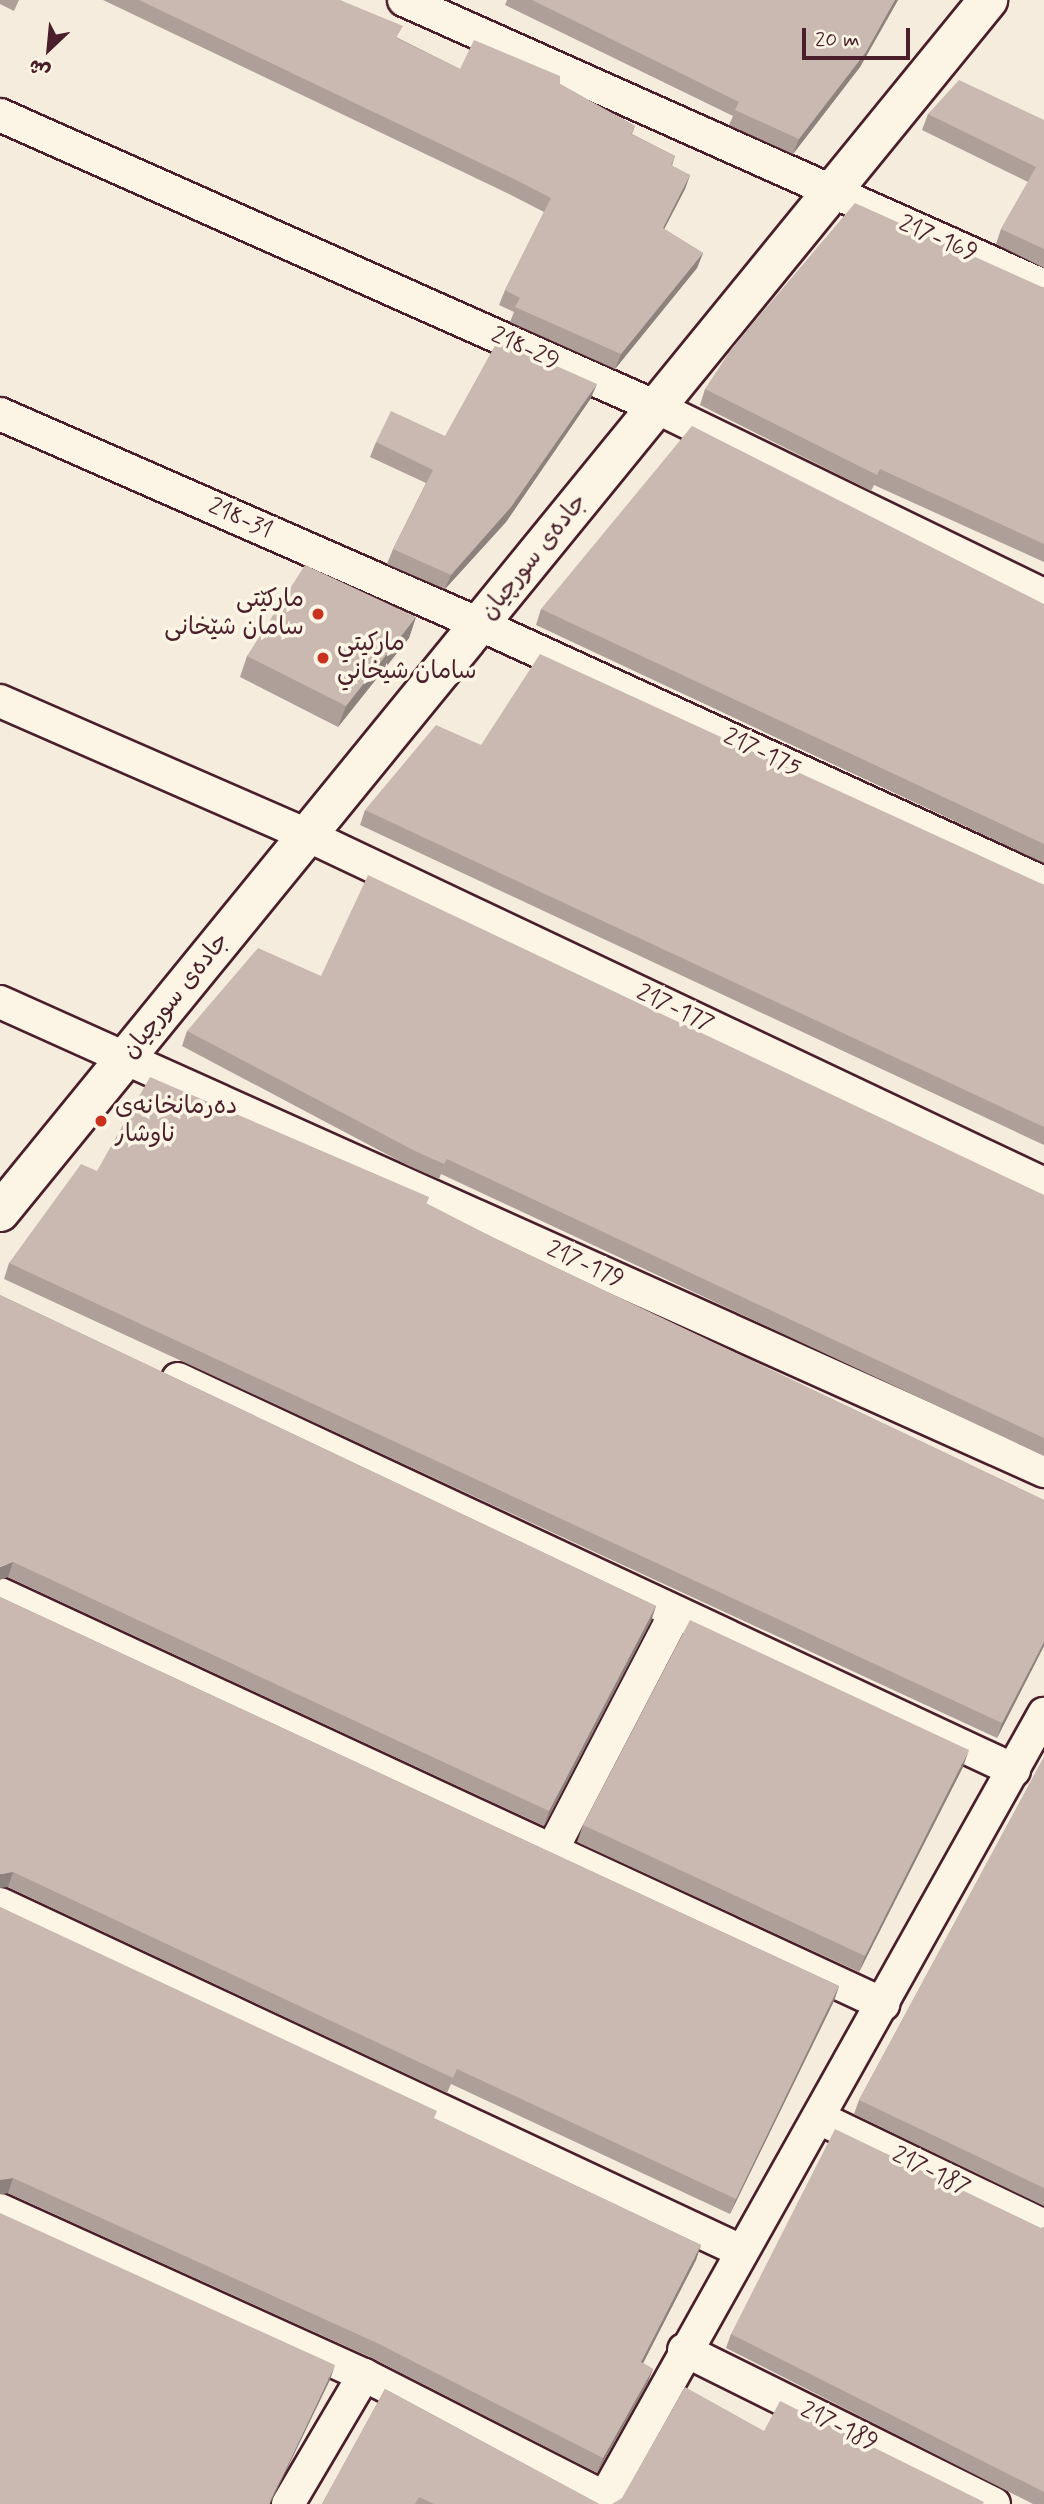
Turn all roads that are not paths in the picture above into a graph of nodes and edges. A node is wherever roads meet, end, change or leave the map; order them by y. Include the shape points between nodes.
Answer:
1 (404, 0) edge
2 (988, 0) edge
3 (0, 115) edge
4 (829, 196) junction
5 (1044, 286) edge
6 (656, 407) junction
7 (0, 414) edge
8 (1044, 595) edge
9 (479, 624) junction
10 (0, 701) edge
11 (307, 835) junction
12 (1044, 883) edge
13 (0, 1002) edge
14 (125, 1058) junction
15 (1044, 1184) edge
16 (0, 1212) edge
17 (150, 1366) edge
18 (1044, 1471) edge
19 (0, 1594) edge
20 (676, 1612) junction
21 (1044, 1714) edge
22 (1014, 1770) junction
23 (551, 1850) junction
24 (0, 1904) edge
25 (883, 2004) junction
26 (819, 2118) junction
27 (0, 2210) edge
28 (1044, 2226) edge
29 (741, 2251) junction
30 (684, 2350) junction
31 (364, 2375) junction
32 (603, 2501) edge
33 (288, 2504) edge
34 (995, 2504) edge

1 - 4 street, 217-169
2 - 4 street, جادەی سورچیان
3 - 6 street, 218-29
4 - 5 street, 217-169
4 - 6 street, جادەی سورچیان
6 - 8 street, 218-29
6 - 9 street, جادەی سورچیان
7 - 9 street, 218-31
9 - 11 street, جادەی سورچیان
9 - 12 street, 217-175
10 - 11 street, 217-177
11 - 14 street, جادەی سورچیان
11 - 15 street, 217-177
13 - 14 street, 217-179
14 - 16 street, جادەی سورچیان
14 - 18 street, 217-179
17 - 20 street
19 - 23 street
20 - 22 street
20 - 23 street
21 - 22 street
22 - 25 street
23 - 25 street
24 - 29 street
25 - 26 street
26 - 28 street, 217-187
26 - 29 street
27 - 31 street
29 - 30 street
30 - 32 street
30 - 34 street, 217-189
31 - 32 street
31 - 33 street

